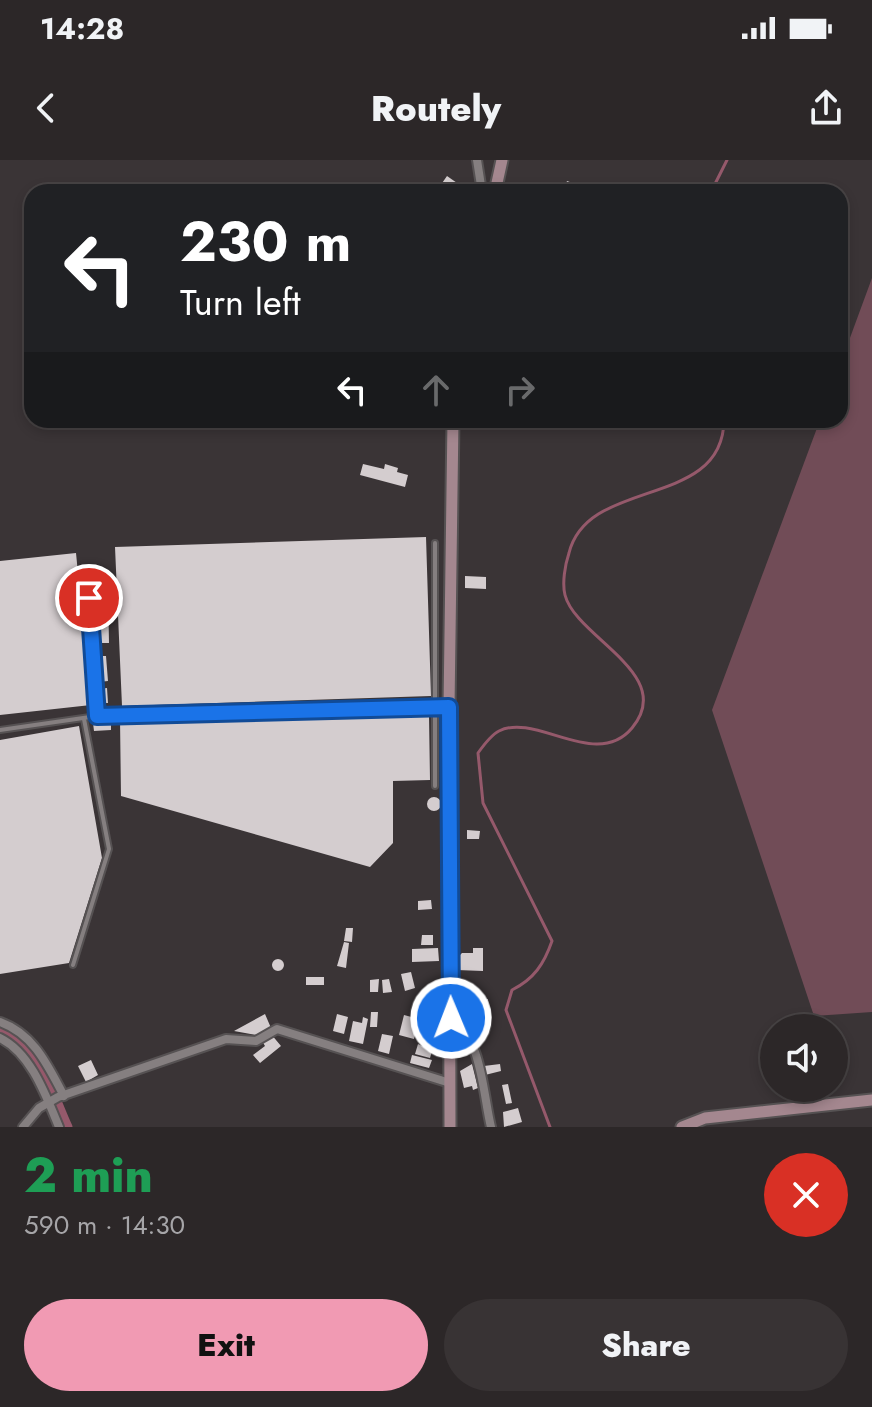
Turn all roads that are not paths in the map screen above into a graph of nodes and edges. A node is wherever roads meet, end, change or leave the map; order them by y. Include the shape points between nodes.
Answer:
1 (477, 160) edge
2 (502, 160) edge
3 (481, 184) edge
4 (497, 184) edge
5 (453, 428) edge
6 (435, 543) dead end
7 (87, 569) dead end
8 (435, 707) junction
9 (449, 707) junction
10 (97, 716) junction
11 (84, 719) junction
12 (0, 730) edge
13 (435, 786) dead end
14 (73, 965) dead end
15 (451, 1018) junction
16 (0, 1022) edge
17 (0, 1038) edge
18 (450, 1083) junction
19 (61, 1097) junction
20 (872, 1100) edge
21 (49, 1102) junction
22 (23, 1127) edge
23 (59, 1127) edge
24 (450, 1127) edge
25 (491, 1127) edge
26 (682, 1127) edge

1 - 3 street
2 - 4 main road
5 - 9 main road
6 - 8 lane
7 - 10 lane
8 - 9 lane
8 - 10 lane
8 - 13 lane
9 - 15 main road
10 - 11 lane
11 - 12 lane
11 - 14 lane via 109,849
15 - 18 main road
15 - 25 street via 460,1023 472,1049
16 - 19 street via 37,1049
17 - 21 street via 26,1061
18 - 19 street via 277,1029 256,1041 226,1039
18 - 24 main road
19 - 21 street
20 - 26 main road via 705,1118
21 - 22 street
21 - 23 street

